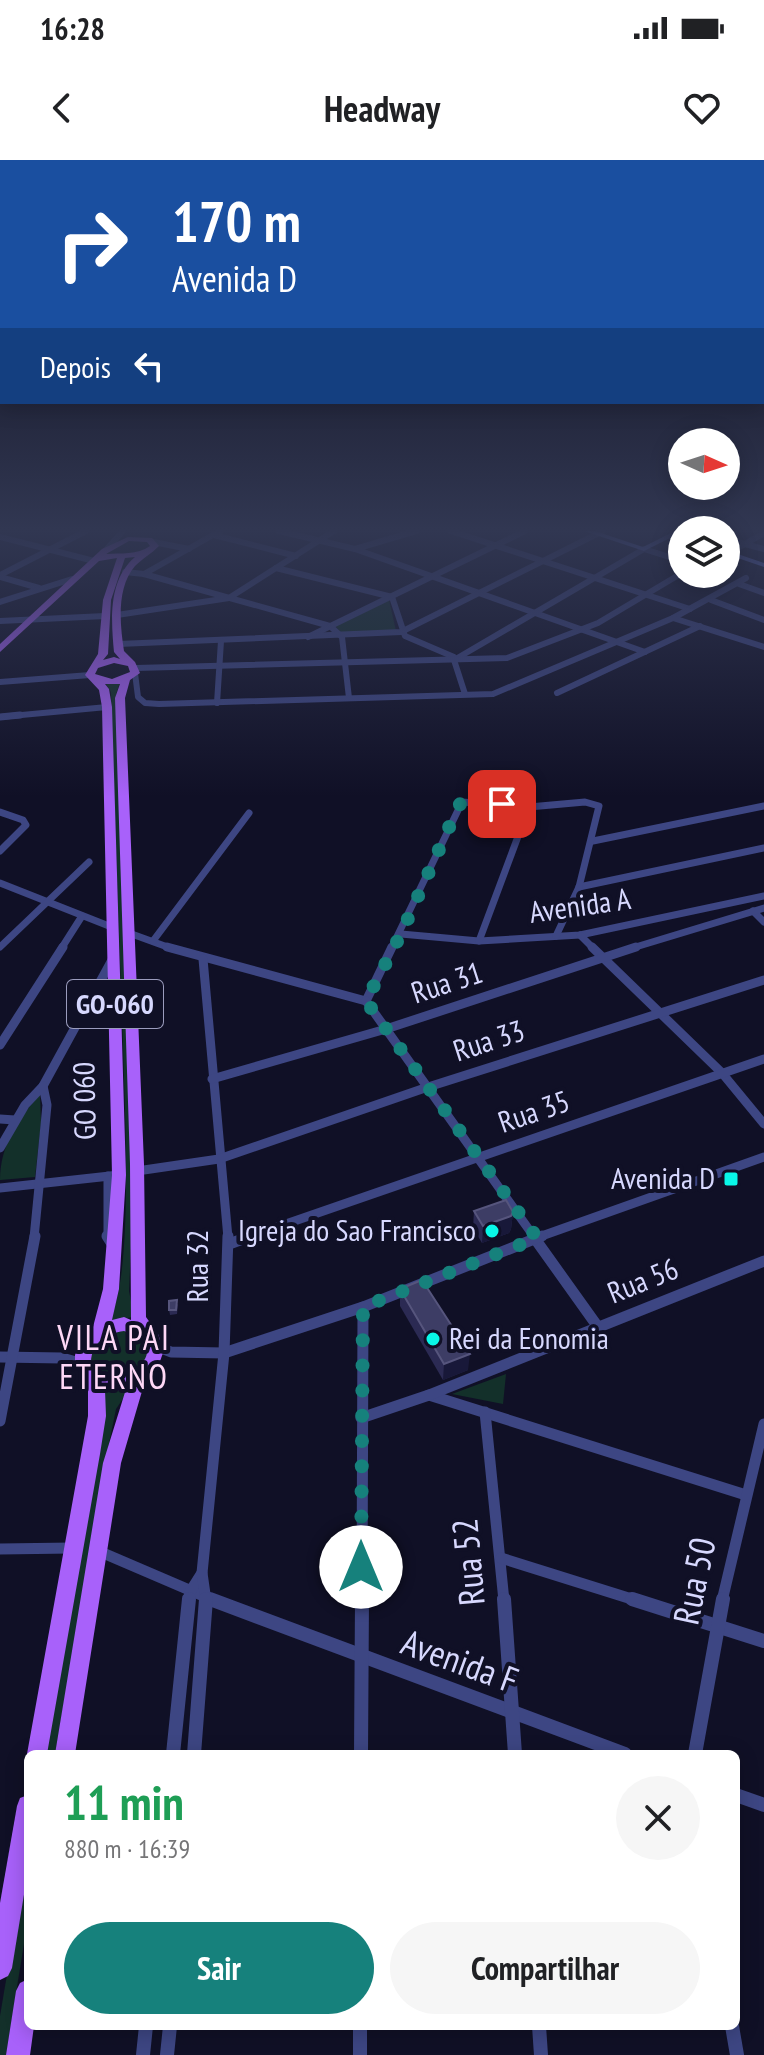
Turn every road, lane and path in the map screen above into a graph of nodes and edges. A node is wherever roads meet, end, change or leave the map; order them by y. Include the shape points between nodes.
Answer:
1 (53, 619) edge
2 (105, 619) edge
3 (117, 619) edge
4 (306, 619) edge
5 (344, 619) edge
6 (398, 619) edge
7 (428, 619) edge
8 (522, 619) edge
9 (557, 619) edge
10 (607, 619) edge
11 (670, 619) edge
12 (678, 619) edge
13 (0, 621) edge
14 (30, 621) junction
15 (330, 626) junction
16 (700, 626) junction
17 (588, 630) junction
18 (401, 632) junction
19 (342, 637) junction
20 (305, 639) junction
21 (221, 641) junction
22 (620, 641) junction
23 (118, 644) junction
24 (764, 647) edge
25 (0, 649) edge
26 (645, 652) junction
27 (454, 659) junction
28 (347, 664) junction
29 (219, 668) junction
30 (134, 672) junction
31 (90, 673) junction
32 (0, 682) edge
33 (557, 693) dead end
34 (465, 694) junction
35 (349, 698) junction
36 (217, 703) junction
37 (107, 707) junction
38 (0, 717) edge
39 (764, 806) edge
40 (529, 807) junction
41 (0, 812) edge
42 (249, 813) dead end
43 (593, 841) junction
44 (764, 848) edge
45 (0, 851) edge
46 (89, 862) dead end
47 (0, 883) edge
48 (579, 887) junction
49 (763, 901) edge
50 (47, 903) junction
51 (753, 911) junction
52 (82, 916) junction
53 (764, 922) edge
54 (114, 928) junction
55 (129, 933) junction
56 (401, 934) junction
57 (580, 935) junction
58 (556, 936) junction
59 (153, 941) junction
60 (479, 941) junction
61 (0, 947) edge
62 (604, 956) junction
63 (114, 957) junction
64 (203, 959) junction
65 (764, 980) edge
66 (366, 1001) junction
67 (658, 1011) junction
68 (386, 1029) junction
69 (0, 1045) edge
70 (764, 1059) edge
71 (722, 1073) junction
72 (212, 1079) junction
73 (43, 1086) junction
74 (425, 1088) junction
75 (0, 1119) edge
76 (15, 1120) junction
77 (764, 1124) edge
78 (0, 1148) edge
79 (479, 1157) junction
80 (764, 1157) edge
81 (219, 1159) junction
82 (137, 1171) junction
83 (114, 1175) junction
84 (42, 1184) junction
85 (0, 1188) edge
86 (537, 1238) junction
87 (229, 1244) junction
88 (764, 1261) edge
89 (363, 1307) junction
90 (598, 1327) junction
91 (101, 1330) junction
92 (145, 1330) junction
93 (87, 1343) junction
94 (160, 1353) junction
95 (224, 1353) junction
96 (0, 1357) edge
97 (14, 1358) junction
98 (62, 1358) junction
99 (83, 1364) junction
100 (137, 1379) junction
101 (96, 1381) junction
102 (429, 1395) junction
103 (485, 1412) junction
104 (361, 1418) junction
105 (0, 1421) edge
106 (764, 1424) edge
107 (761, 1444) edge
108 (746, 1495) junction
109 (72, 1548) junction
110 (0, 1549) edge
111 (96, 1550) junction
112 (501, 1558) junction
113 (202, 1573) junction
114 (190, 1592) junction
115 (206, 1598) junction
116 (716, 1627) junction
117 (764, 1641) edge
118 (361, 1656) junction
119 (511, 1712) junction
120 (38, 1750) edge
121 (66, 1750) edge
122 (173, 1750) edge
123 (194, 1750) edge
124 (361, 1750) edge
125 (515, 1750) edge
126 (614, 1750) edge
127 (696, 1750) edge
128 (740, 1796) edge
129 (764, 1805) edge
130 (24, 1829) edge
131 (0, 1968) edge
132 (24, 2017) edge
133 (146, 2030) edge
134 (170, 2030) edge
135 (360, 2030) edge
136 (539, 2030) edge
137 (733, 2030) edge
138 (18, 2055) edge
139 (143, 2055) edge
140 (167, 2055) edge
141 (360, 2055) edge
142 (541, 2055) edge
143 (737, 2055) edge

1 - 14 street
2 - 31 main road via 103,654
3 - 23 main road
4 - 15 street
5 - 15 street
6 - 18 street
7 - 18 street
8 - 27 street
9 - 17 street
10 - 17 street
11 - 22 street
12 - 16 street
13 - 14 street
14 - 25 main road
15 - 19 street
15 - 20 street
16 - 24 street
16 - 26 street
17 - 22 street
17 - 27 street via 507,658
18 - 19 street
18 - 27 street
19 - 20 street
19 - 28 street
20 - 21 street
21 - 23 street
21 - 29 street
22 - 26 street
22 - 34 street via 511,689
23 - 30 main road
26 - 33 street
27 - 28 street
27 - 34 street
28 - 29 street
28 - 35 street
29 - 30 street
29 - 36 street
30 - 31 main road
30 - 31 main road via 114,660
30 - 36 street via 138,697 145,703
30 - 55 main road, GO 060 / GO-060 via 120,698
31 - 32 street
31 - 37 main road, GO 060 / GO-060 via 104,689
34 - 35 street
35 - 36 street
37 - 38 street
37 - 54 main road, GO 060 / GO-060
39 - 43 street
40 - 43 street via 585,802 599,806
40 - 56 street via 466,800 459,805
40 - 60 street
41 - 45 street via 26,825
42 - 59 street
43 - 48 street
44 - 48 street
46 - 50 street
47 - 50 street
48 - 58 street
49 - 51 street, Avenida A
49 - 57 street, Avenida A
50 - 52 street
50 - 61 street
51 - 53 street
51 - 62 street, Avenida A
52 - 54 street
52 - 69 street
54 - 63 main road, GO 060 / GO-060
55 - 59 street
55 - 82 main road, GO 060 / GO-060
56 - 60 street, Avenida A
56 - 66 street
57 - 58 street, Avenida A
57 - 62 street
58 - 60 street, Avenida A
59 - 64 street
62 - 67 street
62 - 68 street, Rua 31
63 - 73 street
63 - 83 main road, GO 060 / GO-060
64 - 66 street
64 - 72 street, Rua 32
65 - 67 street, Rua 33
66 - 68 street
67 - 71 street
67 - 74 street, Rua 33
68 - 72 street, Rua 31
68 - 74 street
70 - 71 street, Rua 35
71 - 77 street
71 - 79 street, Rua 35
72 - 81 street, Rua 32
73 - 76 street
73 - 84 street via 47,1105
74 - 79 street
74 - 81 street, Rua 33
75 - 76 street
76 - 78 street
79 - 86 street
79 - 87 street, Rua 35
80 - 86 street
81 - 82 street, Rua 33
81 - 87 street, Rua 32
82 - 92 main road, GO 060 / GO-060 via 138,1317
83 - 84 street
83 - 91 main road, GO 060 / GO-060 via 111,1289
84 - 85 street
84 - 97 street
86 - 89 street
86 - 90 street
87 - 95 street, Rua 32
88 - 90 street, Rua 56
89 - 95 street
89 - 104 street
90 - 102 street, Rua 56
91 - 92 main road via 124,1324
91 - 93 main road
92 - 94 main road, GO-060
93 - 98 street
93 - 99 main road
94 - 95 street
94 - 100 main road
95 - 113 street, Rua 32
96 - 97 street
97 - 98 street
97 - 105 street
98 - 99 street
99 - 101 main road
100 - 101 main road via 116,1385
100 - 111 main road via 112,1463
101 - 109 main road via 97,1416
102 - 103 street
102 - 104 street, Rua 56
103 - 108 street
103 - 112 street, Rua 52
104 - 118 street
106 - 107 street, Rua 50
107 - 108 street, Rua 50
108 - 116 street, Rua 50
109 - 110 street
109 - 120 main road
111 - 114 street, Avenida F
111 - 121 main road
112 - 116 street
112 - 119 street, Rua 52
113 - 114 street, Rua 32
113 - 115 street, Rua 32
114 - 115 street, Avenida F
114 - 122 street, Rua 32
115 - 118 street, Avenida F
115 - 123 street, Rua 32
116 - 117 street
116 - 127 street, Rua 50
118 - 119 street, Avenida F
118 - 124 street
119 - 125 street, Rua 52
119 - 126 street, Avenida F
128 - 129 street
130 - 131 main road
132 - 138 main road
133 - 139 street
134 - 140 street
135 - 141 street
136 - 142 street
137 - 143 street

